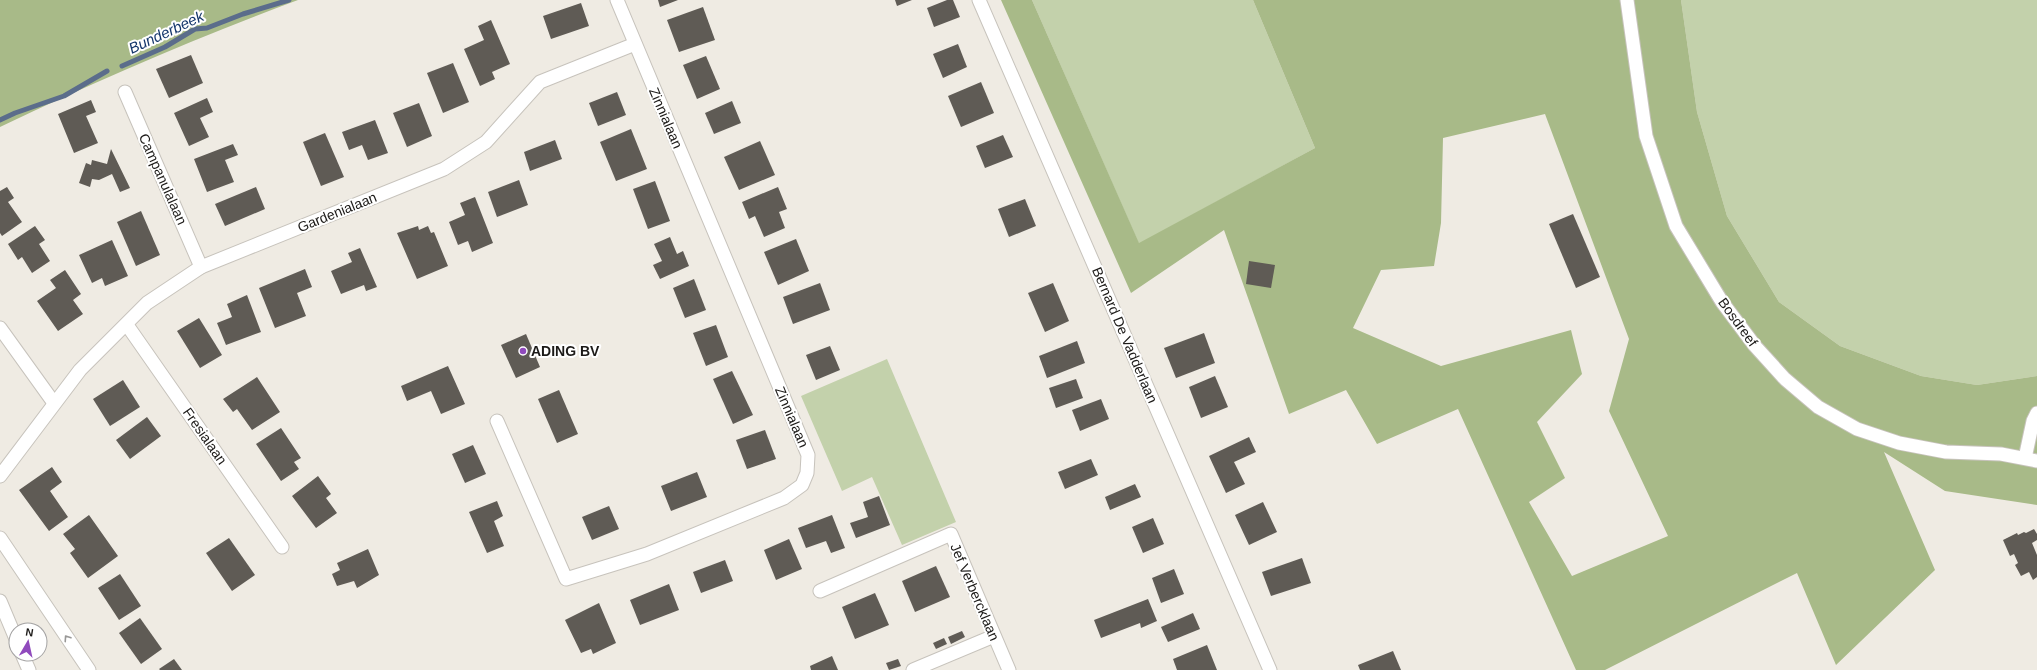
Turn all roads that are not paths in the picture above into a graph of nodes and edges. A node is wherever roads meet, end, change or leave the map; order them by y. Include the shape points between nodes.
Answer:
1 (617, 0) edge
2 (979, 0) edge
3 (1627, 0) edge
4 (635, 44) junction
5 (125, 92) dead end
6 (201, 267) junction
7 (127, 324) junction
8 (0, 328) edge
9 (54, 403) junction
10 (2037, 413) edge
11 (497, 421) dead end
12 (2031, 460) edge
13 (0, 476) edge
14 (0, 538) edge
15 (282, 547) dead end
16 (820, 591) dead end
17 (0, 601) edge
18 (9, 622) edge
19 (994, 636) junction
20 (89, 670) edge
21 (913, 670) edge
22 (1009, 670) edge
23 (1270, 670) edge

1 - 4 street, Zinnialaan
2 - 23 street, Bernard De Vadderlaan
3 - 12 street, Bosdreef via 1646,136 1676,226 1722,302 1755,346 1785,379 1818,407 1857,429 1899,443 1946,452 2001,454
4 - 6 street, Gardenialaan via 540,82 486,142 444,169
4 - 11 street, Zinnialaan via 808,455 807,473 802,485 784,498 647,554 566,579
5 - 6 street, Campanulalaan
6 - 7 street, Gardenialaan via 147,304
7 - 9 street, Gardenialaan via 80,370
7 - 15 street, Fresialaan
8 - 9 street
9 - 13 street, Gardenialaan
10 - 12 street via 2033,420
20 -> 14 street
16 - 19 street, Jef Verbercklaan via 951,534
17 - 18 street
19 - 21 street
19 - 22 street, Jef Verbercklaan

